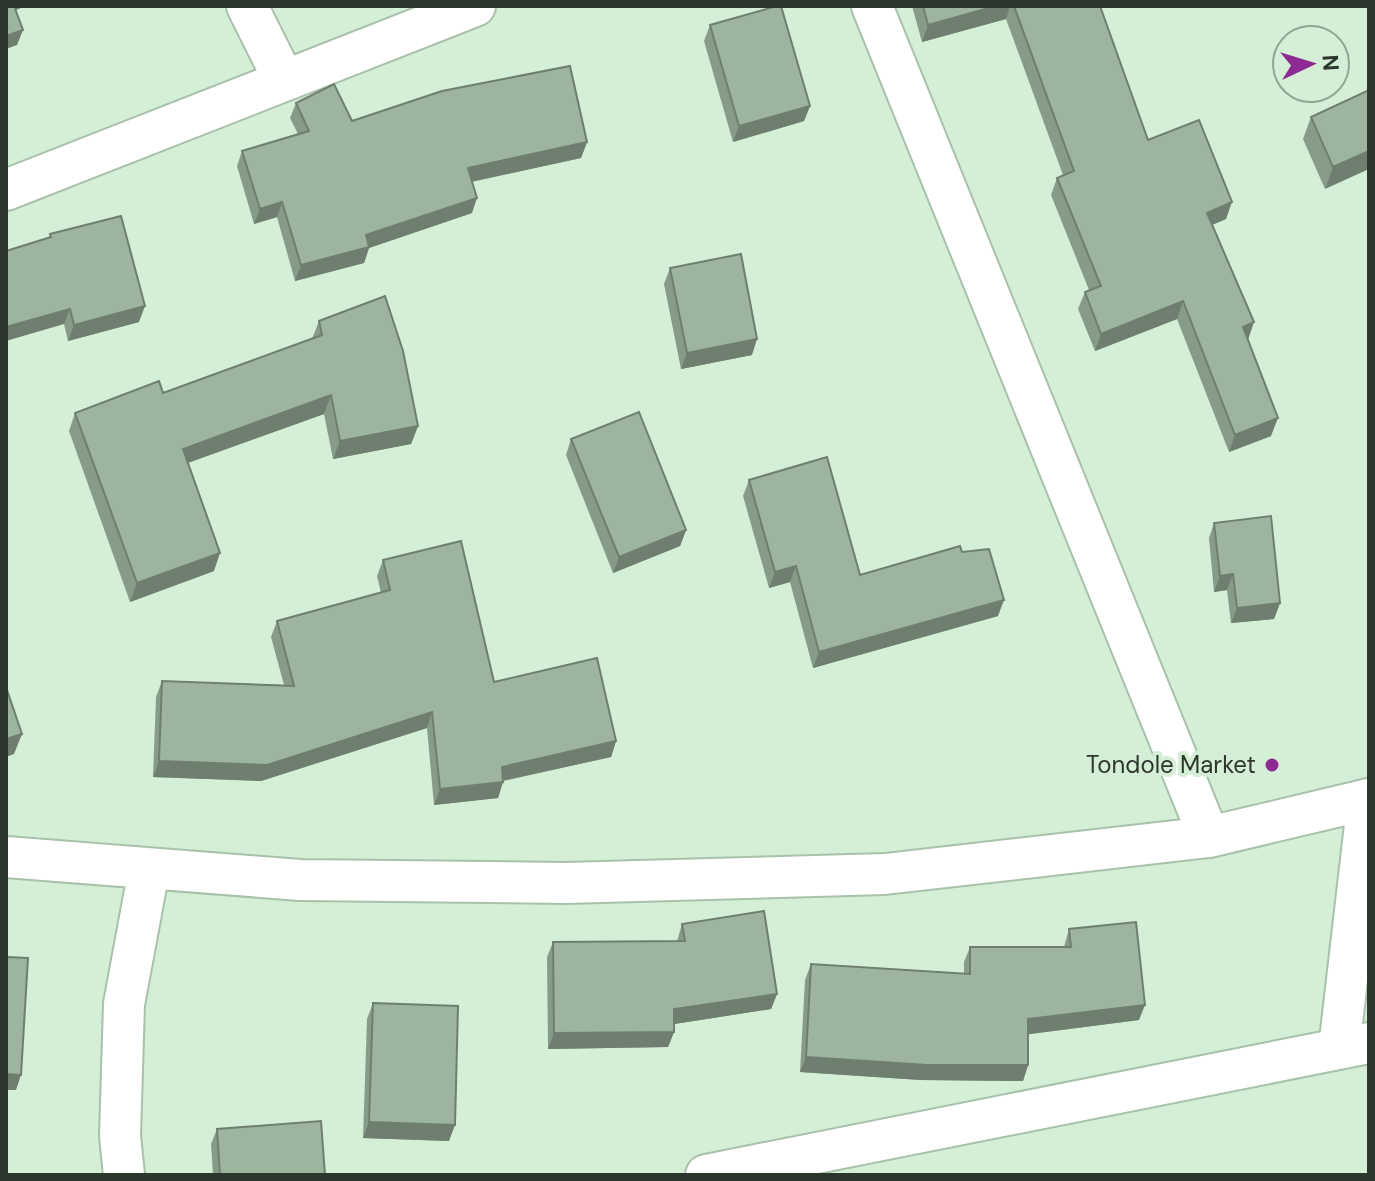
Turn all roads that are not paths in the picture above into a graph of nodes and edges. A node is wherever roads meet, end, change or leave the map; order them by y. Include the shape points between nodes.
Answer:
1 (247, 6) edge
2 (475, 6) edge
3 (872, 6) edge
4 (284, 80) junction
5 (6, 190) edge
6 (1369, 799) edge
7 (1209, 837) junction
8 (6, 857) edge
9 (149, 870) junction
10 (1354, 1046) edge
11 (124, 1175) edge
12 (706, 1175) edge

1 - 4 street
2 - 4 street
3 - 7 street
4 - 5 street
6 - 7 street
6 - 10 street
7 - 9 street via 885,874 766,879 300,880
8 - 9 street
9 - 11 street via 124,1004
10 - 12 street

